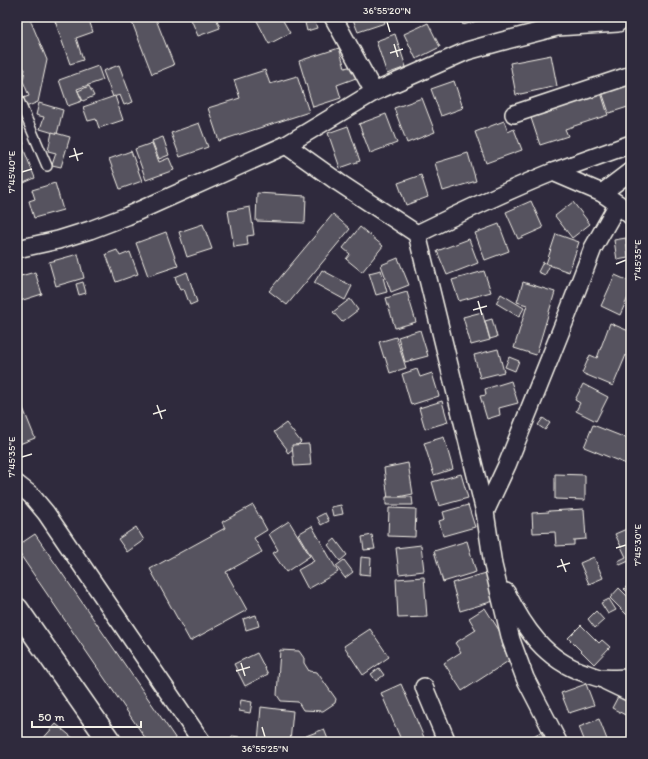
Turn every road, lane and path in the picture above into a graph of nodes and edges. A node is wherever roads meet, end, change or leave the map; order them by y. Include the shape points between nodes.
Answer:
1 (333, 17) edge
2 (556, 22) edge
3 (618, 24) dead end
4 (631, 75) edge
5 (374, 92) junction
6 (17, 96) edge
7 (514, 114) dead end
8 (631, 144) edge
9 (286, 145) junction
10 (47, 166) dead end
11 (631, 171) edge
12 (553, 172) junction
13 (602, 193) junction
14 (618, 204) junction
15 (631, 216) edge
16 (417, 234) junction
17 (17, 249) edge
18 (17, 484) edge
19 (486, 512) junction
20 (493, 565) junction
21 (17, 609) edge
22 (599, 678) junction
23 (631, 678) edge
24 (424, 687) dead end
25 (631, 692) edge
26 (110, 742) edge
27 (202, 742) edge
28 (447, 742) edge
29 (558, 742) edge

1 - 5 street
2 - 3 street
2 - 5 street via 467,51
4 - 7 street
5 - 9 street
6 - 10 lane
8 - 12 street
9 - 16 street
9 - 17 street via 119,219 58,240
11 - 13 street
12 - 13 street
12 - 16 street via 510,189
13 - 14 street
14 - 15 street
14 - 19 street via 593,248
16 - 19 street
18 - 27 street via 31,494 46,513
19 - 20 street
20 - 22 street via 516,612 548,654 573,669
20 - 29 street via 511,640 525,678
21 - 26 street
22 - 23 street
22 - 25 street
24 - 28 street

